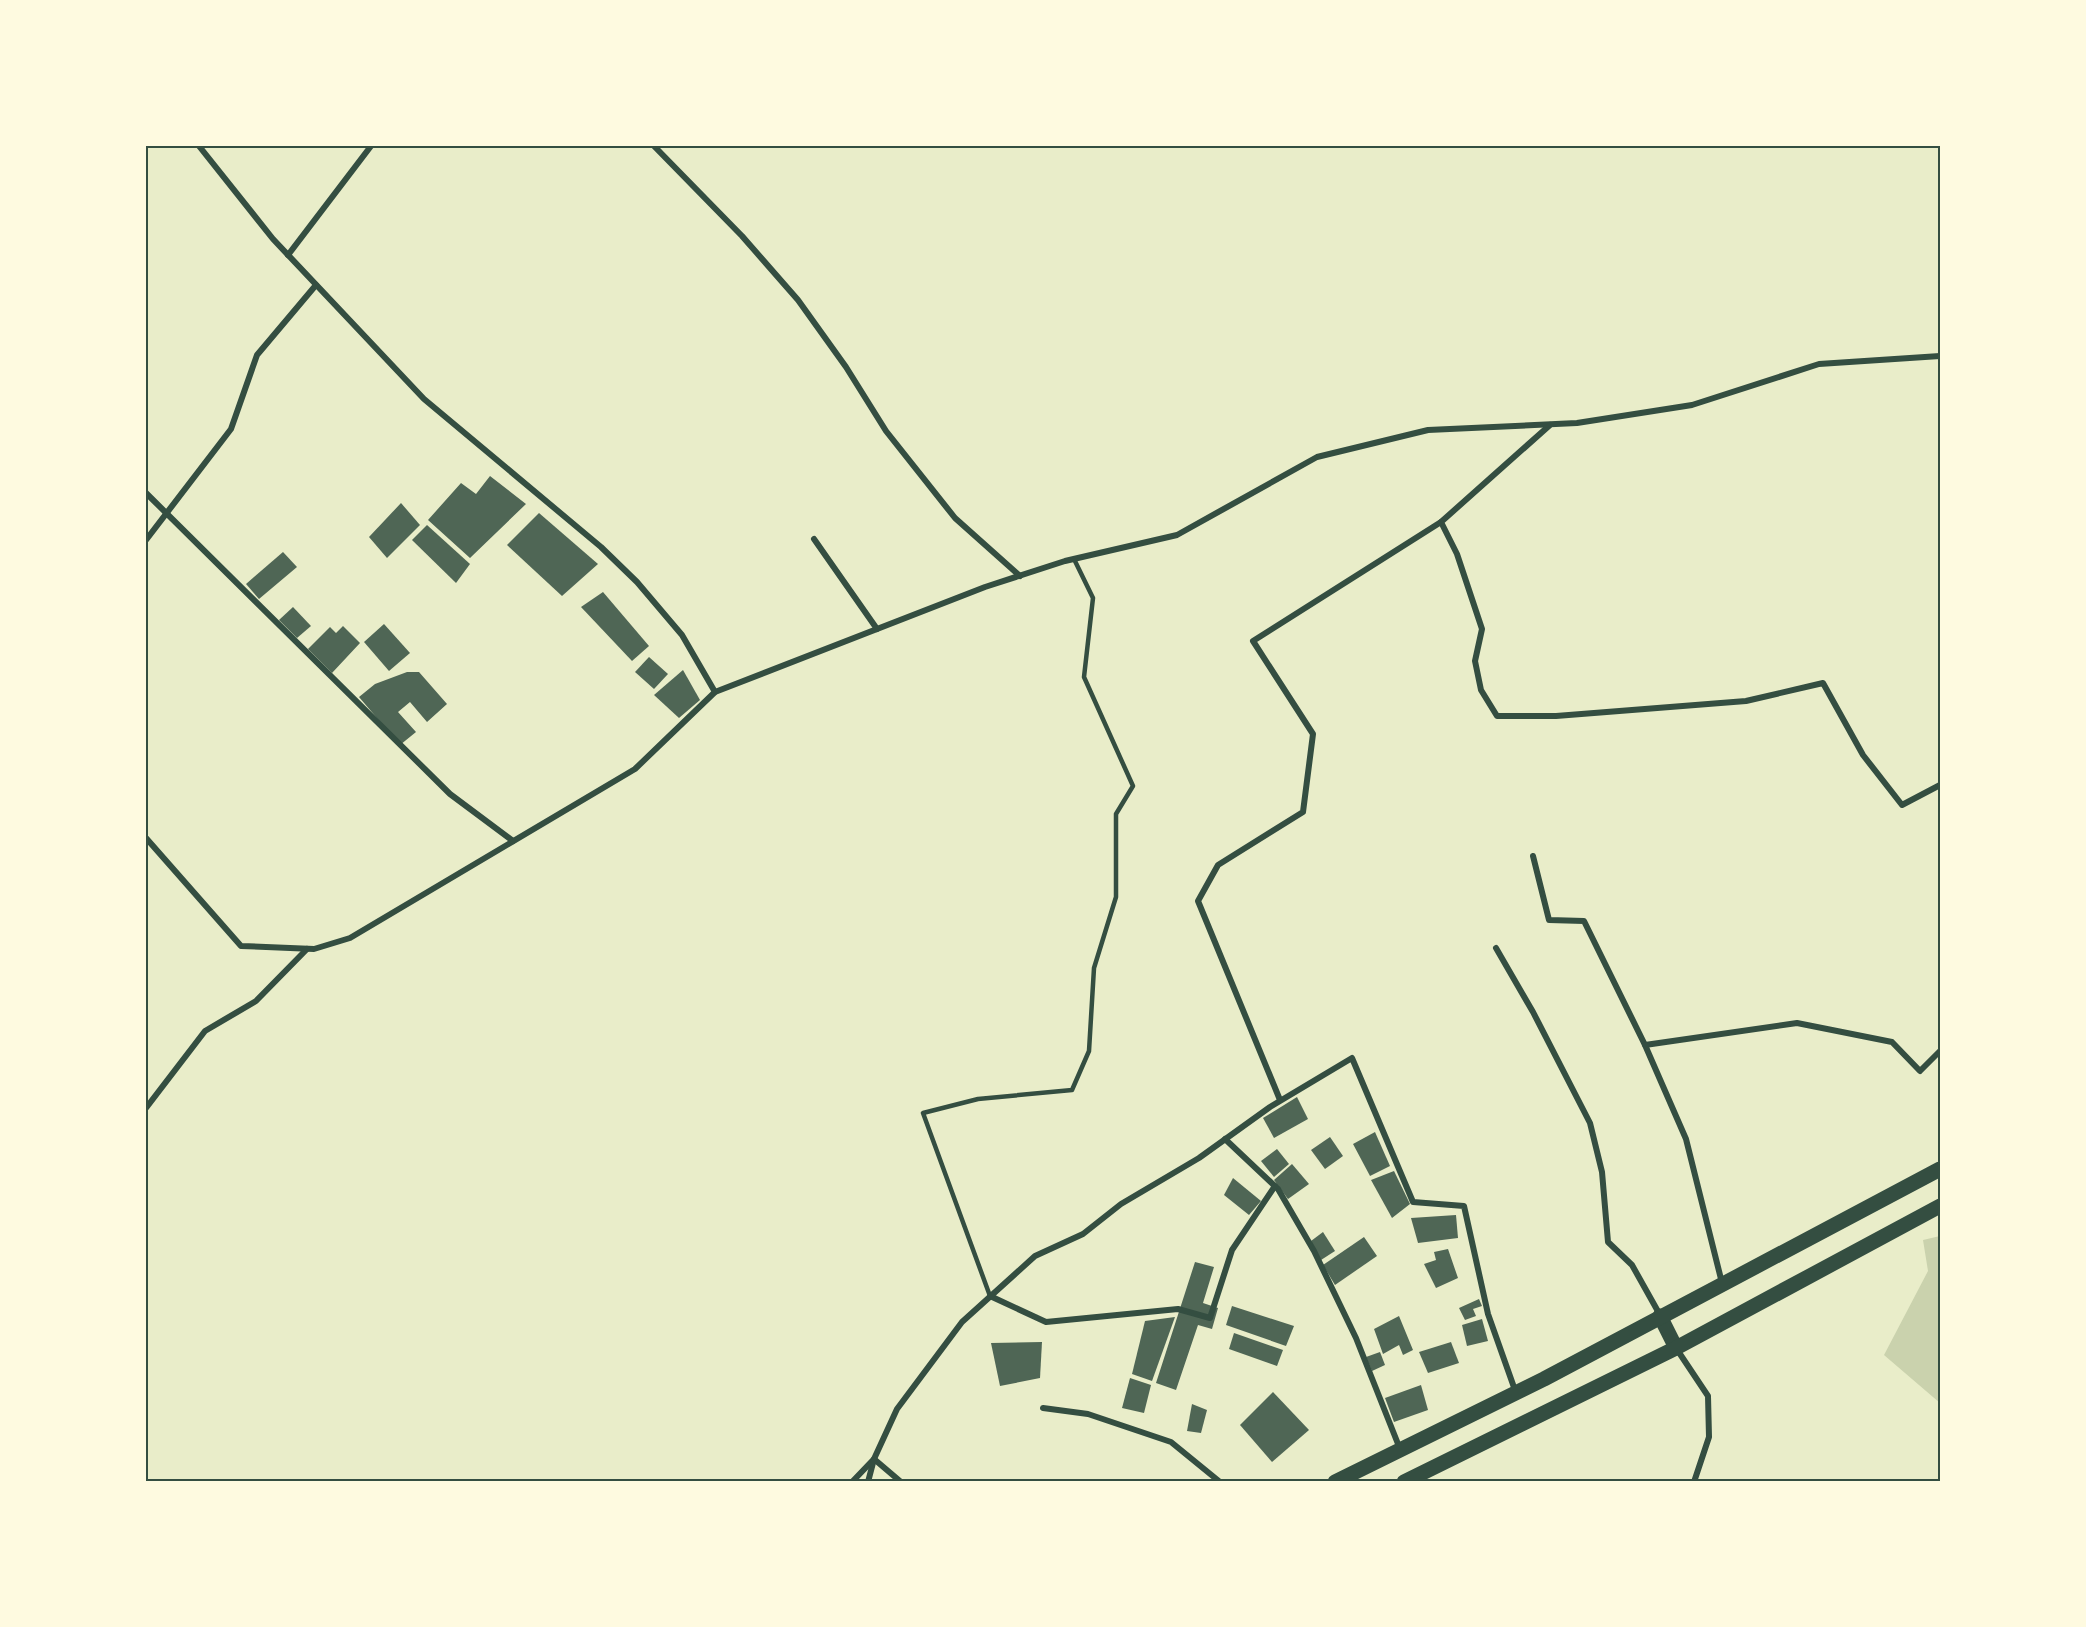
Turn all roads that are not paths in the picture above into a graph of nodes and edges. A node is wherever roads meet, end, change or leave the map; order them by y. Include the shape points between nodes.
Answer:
1 (199, 146) edge
2 (371, 146) edge
3 (654, 146) edge
4 (288, 255) junction
5 (316, 285) junction
6 (1941, 357) edge
7 (1551, 425) junction
8 (146, 493) edge
9 (167, 512) junction
10 (1442, 522) junction
11 (814, 539) dead end
12 (146, 540) edge
13 (1074, 559) junction
14 (1020, 576) junction
15 (877, 629) junction
16 (715, 692) junction
17 (1941, 785) edge
18 (146, 838) edge
19 (513, 841) junction
20 (1533, 856) dead end
21 (1496, 948) dead end
22 (308, 949) junction
23 (1645, 1045) junction
24 (1941, 1051) edge
25 (1280, 1100) junction
26 (146, 1108) edge
27 (1225, 1139) junction
28 (1941, 1169) edge
29 (1275, 1186) junction
30 (1941, 1206) edge
31 (1722, 1283) junction
32 (990, 1296) junction
33 (1660, 1316) junction
34 (1676, 1348) junction
35 (1516, 1393) junction
36 (1043, 1408) dead end
37 (1400, 1450) junction
38 (874, 1459) junction
39 (852, 1482) edge
40 (868, 1482) edge
41 (901, 1482) edge
42 (1220, 1482) edge
43 (1335, 1482) edge
44 (1404, 1482) edge
45 (1694, 1482) edge

1 - 4 street
2 - 4 street
3 - 14 street via 798,300 886,431 955,518
4 - 5 street
5 - 9 street via 257,355 231,429
5 - 16 street via 424,399 601,547 637,582 682,635
6 - 7 street via 1820,364 1692,405
7 - 10 street
7 - 13 street via 1428,430 1317,457 1178,536
8 - 9 street
9 - 12 street
9 - 19 street via 450,794
10 - 17 street via 1482,629 1475,661 1481,690 1497,716 1567,715 1735,702 1823,683 1863,755 1902,805
10 - 25 street via 1253,641 1313,734 1303,812 1218,865 1198,901
11 - 15 street
13 - 14 street
13 - 32 lane via 1093,598 1084,677 1133,786 1116,814 1116,897 1094,968 1089,1050 1072,1090 978,1099 923,1113
14 - 15 street
15 - 16 street
16 - 19 street via 635,769
18 - 22 street via 241,946
19 - 22 street via 350,938
20 - 23 street via 1549,920 1584,921
21 - 33 street via 1590,1123 1602,1172 1608,1242 1632,1265
22 - 26 street via 256,1001 205,1031
23 - 24 street via 1797,1023 1892,1042 1920,1071
23 - 31 street via 1686,1139
25 - 27 street
25 - 35 street via 1352,1058 1413,1202 1464,1206 1488,1314
27 - 29 street
27 - 32 street via 1121,1204 1083,1234 1035,1256
28 - 31 main road
29 - 32 street via 1232,1250 1210,1318 1178,1309 1046,1322
29 - 37 street via 1314,1251 1356,1338
30 - 34 main road
31 - 33 main road
32 - 38 street via 962,1322 897,1409
33 - 34 main road
33 - 35 main road
34 - 44 main road
34 - 45 street via 1708,1396 1709,1437
35 - 37 main road
36 - 42 street via 1088,1414 1171,1442
37 - 43 main road
38 - 39 street
38 - 40 street
38 - 41 street

